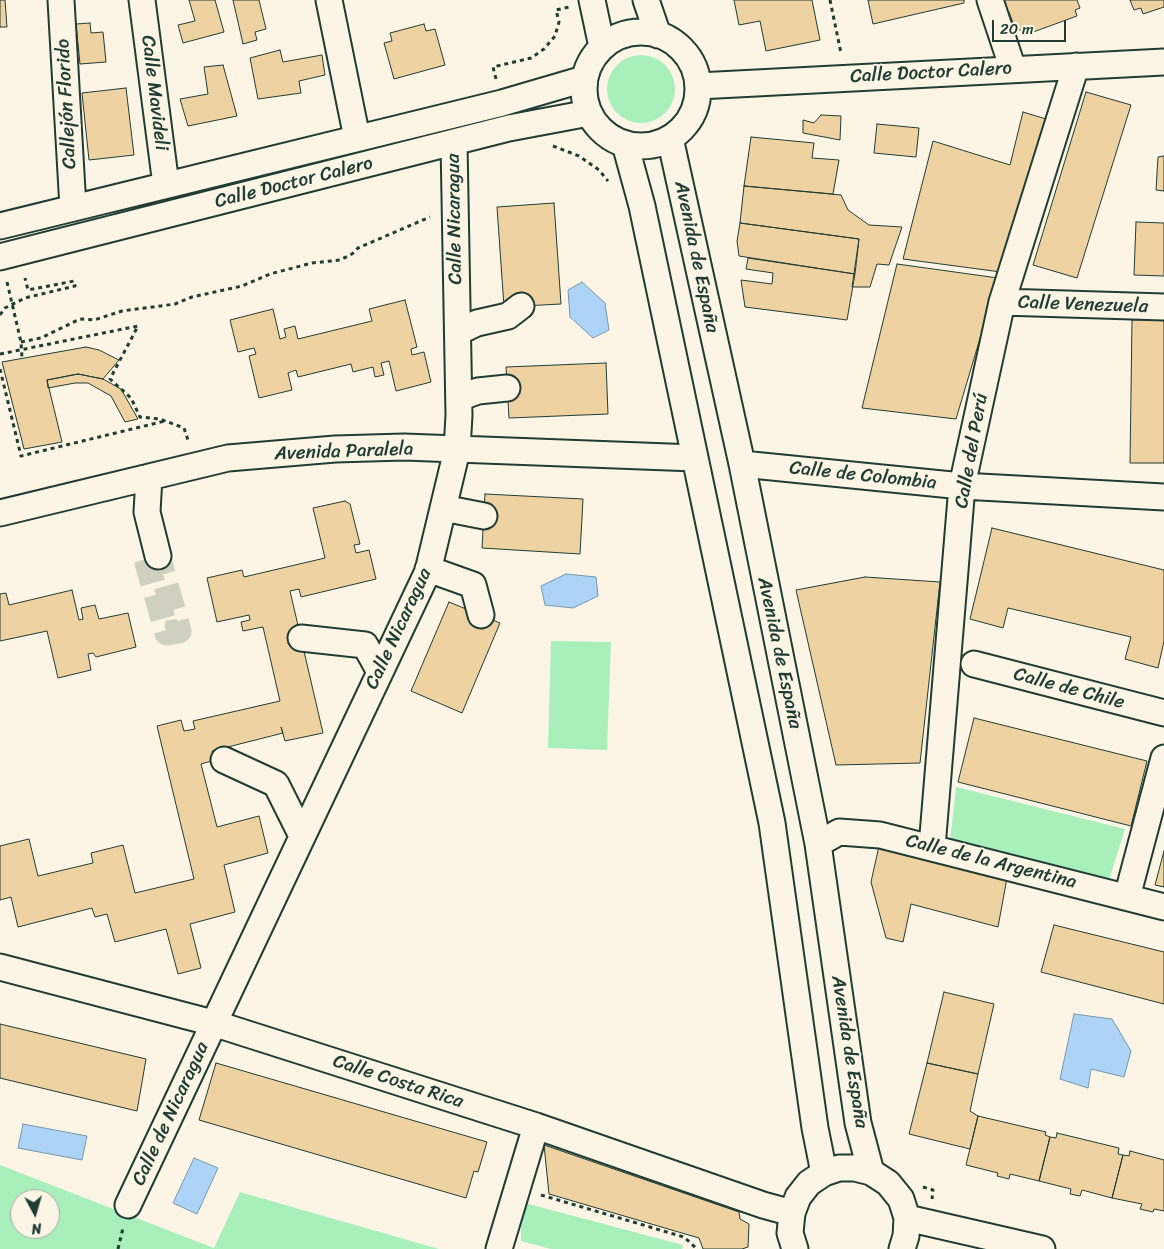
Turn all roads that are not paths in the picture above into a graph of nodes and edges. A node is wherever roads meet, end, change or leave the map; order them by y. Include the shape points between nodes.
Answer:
1 (60, 0) edge
2 (142, 0) edge
3 (329, 0) edge
4 (592, 0) edge
5 (646, 0) edge
6 (990, 0) edge
7 (658, 35) junction
8 (602, 47) junction
9 (1164, 62) edge
10 (1076, 66) junction
11 (1013, 69) junction
12 (584, 79) junction
13 (698, 86) junction
14 (589, 113) junction
15 (357, 138) junction
16 (670, 138) junction
17 (454, 143) junction
18 (625, 144) junction
19 (166, 185) junction
20 (73, 208) junction
21 (0, 226) edge
22 (0, 257) edge
23 (1002, 302) junction
24 (521, 306) dead end
25 (1164, 308) edge
26 (458, 332) junction
27 (507, 388) dead end
28 (459, 398) junction
29 (457, 450) junction
30 (695, 458) junction
31 (742, 464) junction
32 (141, 479) junction
33 (962, 486) junction
34 (1164, 497) edge
35 (443, 508) junction
36 (0, 513) edge
37 (484, 516) dead end
38 (152, 558) tunnel mouth
39 (428, 569) junction
40 (480, 614) dead end
41 (301, 638) dead end
42 (974, 664) dead end
43 (380, 672) junction
44 (1164, 714) edge
45 (1164, 758) edge
46 (224, 760) dead end
47 (302, 836) junction
48 (818, 844) junction
49 (932, 847) junction
50 (1127, 897) junction
51 (1164, 907) edge
52 (0, 967) edge
53 (213, 1023) junction
54 (536, 1126) junction
55 (871, 1172) junction
56 (824, 1173) junction
57 (128, 1205) dead end
58 (792, 1213) junction
59 (907, 1218) junction
60 (499, 1249) edge
61 (795, 1249) edge
62 (902, 1249) edge
63 (1042, 1249) edge

1 - 20 street, Callejón Florido
2 - 19 street, Calle Mavideli
3 - 15 street
4 - 8 street
5 - 7 street
6 - 11 street
7 - 8 street via 638,32 619,36
7 - 13 street via 671,40 690,60
8 - 12 street
9 - 10 street, Calle Doctor Calero
10 - 11 street, Calle Doctor Calero
10 - 23 street, Calle del Perú
11 - 13 street, Calle Doctor Calero
12 - 14 street
12 - 15 street, Calle Doctor Calero via 502,103
13 - 16 street via 694,110 688,121
14 - 17 street, Calle Doctor Calero via 509,128
14 - 18 street via 604,132
15 - 19 street, Calle Doctor Calero
16 - 18 street via 648,146
16 - 31 street, Avenida de España
17 - 22 street, Calle Doctor Calero
17 - 26 street, Calle Nicaragua
18 - 30 street via 642,206
19 - 20 street, Calle Doctor Calero
20 - 21 street, Calle Doctor Calero
23 - 25 street, Calle Venezuela
23 - 33 street, Calle del Perú
24 - 26 street via 508,316
26 - 28 street, Calle Nicaragua
27 - 28 street via 478,391
28 - 29 street, Calle Nicaragua
29 - 30 street, Avenida Paralela
29 - 32 street, Avenida Paralela via 404,447 335,449 238,457
29 - 35 street, Calle Nicaragua
30 - 56 street via 772,823
31 - 33 street, Calle de Colombia
31 - 48 street, Avenida de España
32 - 36 street, Avenida Paralela
32 - 38 street
33 - 34 street, Calle de Colombia
33 - 49 street, Calle del Perú
35 - 37 street
35 - 39 street, Calle Nicaragua
39 - 40 street via 473,586
39 - 43 street, Calle Nicaragua
41 - 43 street via 364,645
42 - 44 street, Calle de Chile
43 - 47 street, Calle Nicaragua
45 - 50 street
46 - 47 street via 276,784
47 - 53 street, Calle Nicaragua
48 - 49 street, Calle de la Argentina via 839,832 880,835
48 - 55 street, Avenida de España via 858,1123
49 - 50 street, Calle de la Argentina
50 - 51 street, Calle de la Argentina
52 - 53 street, Calle Costa Rica
53 - 54 street, Calle Costa Rica
53 - 57 street, Calle de Nicaragua
54 - 58 street, Calle Costa Rica
54 - 60 street
55 - 56 street via 839,1168
55 - 59 street via 888,1183 901,1199
56 - 58 street via 809,1183 798,1197
58 - 61 street via 790,1233
59 - 62 street
59 - 63 street

